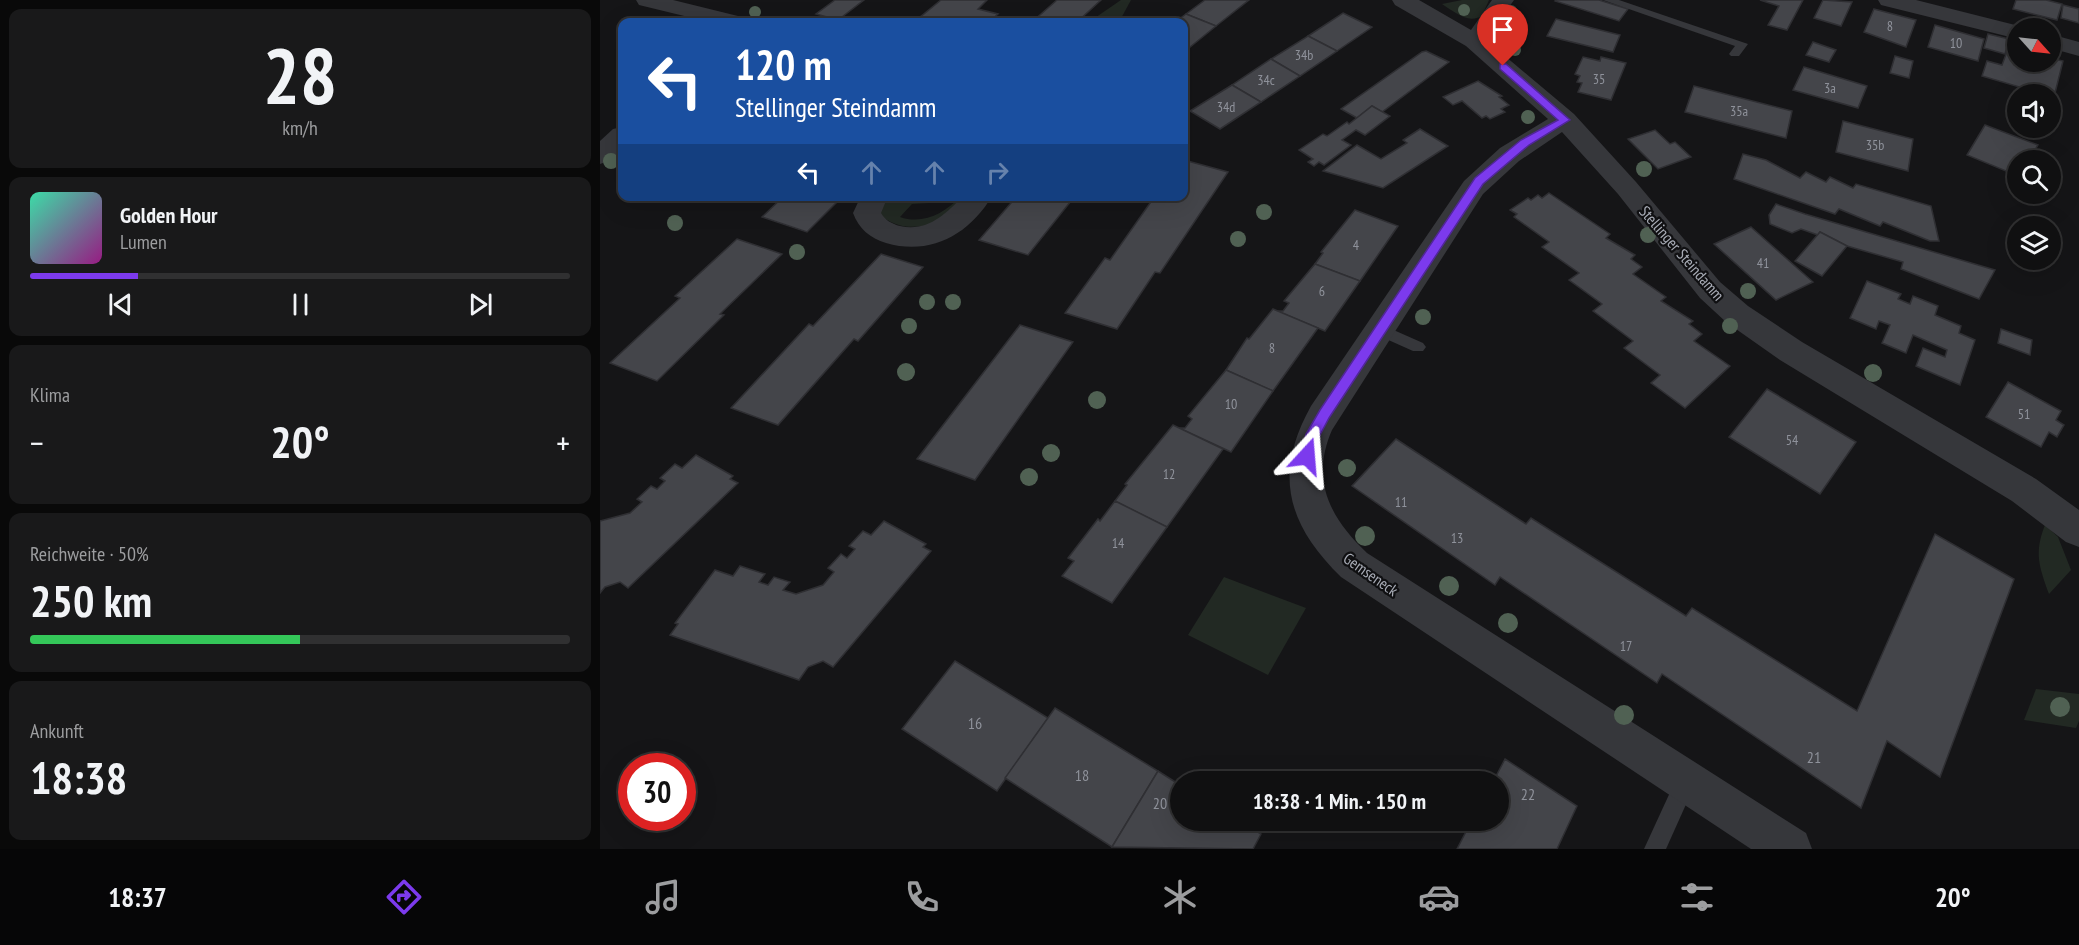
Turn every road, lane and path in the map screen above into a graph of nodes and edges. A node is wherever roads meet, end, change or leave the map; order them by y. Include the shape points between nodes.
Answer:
1 (647, 0) edge
2 (1403, 0) edge
3 (1503, 0) edge
4 (1608, 0) edge
5 (1889, 0) edge
6 (718, 18) edge
7 (1671, 20) junction
8 (2007, 29) edge
9 (1662, 33) dead end
10 (1474, 41) junction
11 (2061, 44) edge
12 (2079, 49) edge
13 (1736, 54) dead end
14 (1565, 120) junction
15 (618, 139) edge
16 (600, 155) edge
17 (873, 201) edge
18 (974, 201) edge
19 (1380, 330) junction
20 (1418, 347) dead end
21 (2079, 531) edge
22 (1684, 782) junction
23 (1655, 849) edge
24 (1791, 849) edge

1 - 6 street
2 - 10 street, Stellinger Steindamm
3 - 10 street
4 - 7 lane
5 - 8 street
7 - 9 lane
7 - 13 lane via 1742,44
10 - 14 street, Stellinger Steindamm
11 - 12 street
14 - 19 street, Gemseneck via 1525,143 1479,181
14 - 21 street, Stellinger Steindamm via 1710,290 1737,314 1791,351 2024,490
15 - 16 street
17 - 18 street via 867,213 872,224 915,239 949,226
19 - 20 lane
19 - 22 street, Gemseneck via 1313,434 1307,456 1308,496 1326,535 1354,565
22 - 23 lane
22 - 24 street, Gemseneck

